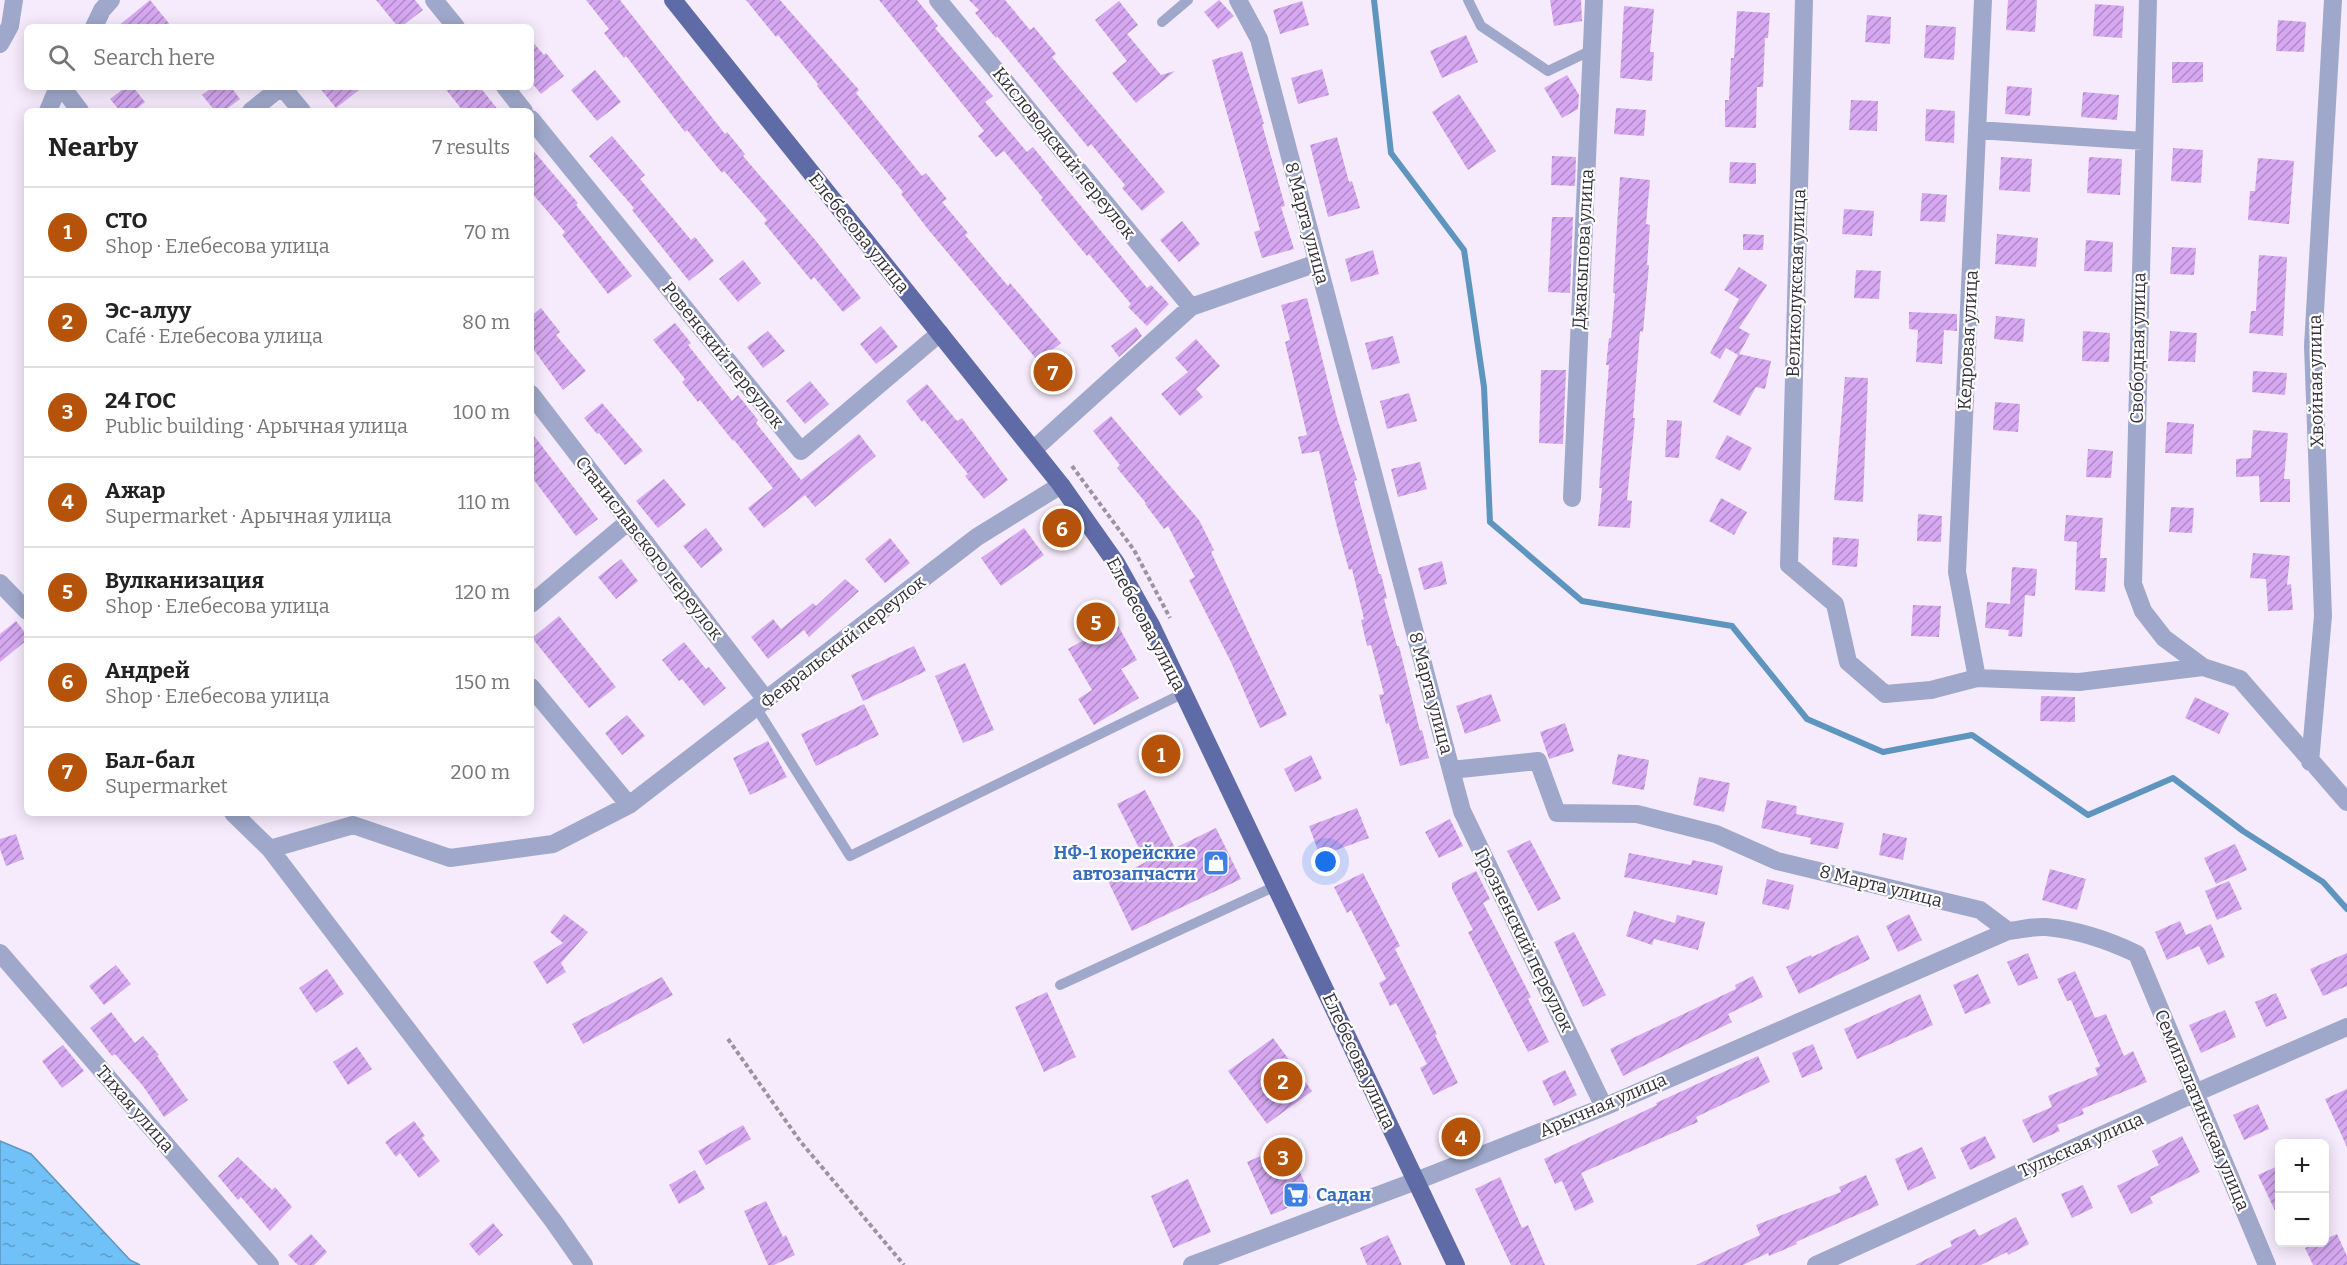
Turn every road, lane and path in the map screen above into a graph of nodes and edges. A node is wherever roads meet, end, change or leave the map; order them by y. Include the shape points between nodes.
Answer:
1 (14, 0) edge
2 (111, 0) edge
3 (434, 0) edge
4 (938, 0) edge
5 (1188, 0) edge
6 (1238, 0) edge
7 (1468, 0) edge
8 (1594, 0) edge
9 (1804, 0) edge
10 (1983, 0) edge
11 (2148, 0) edge
12 (2333, 0) edge
13 (675, 1) edge
14 (1162, 21) dead end
15 (95, 24) edge
16 (454, 24) edge
17 (0, 44) edge
18 (1592, 50) junction
19 (58, 90) edge
20 (62, 90) edge
21 (277, 90) edge
22 (284, 90) edge
23 (507, 90) edge
24 (50, 108) edge
25 (78, 108) edge
26 (255, 108) edge
27 (299, 108) edge
28 (522, 108) edge
29 (534, 123) edge
30 (1977, 130) junction
31 (2143, 141) junction
32 (1317, 263) junction
33 (1191, 307) junction
34 (940, 333) junction
35 (534, 398) edge
36 (1033, 450) junction
37 (1061, 485) junction
38 (1572, 498) dead end
39 (629, 521) junction
40 (0, 583) edge
41 (534, 601) edge
42 (24, 608) edge
43 (2203, 667) junction
44 (1977, 678) junction
45 (534, 691) edge
46 (1184, 693) junction
47 (762, 705) junction
48 (2310, 762) junction
49 (1451, 770) junction
50 (2347, 802) edge
51 (629, 806) junction
52 (236, 816) edge
53 (270, 849) junction
54 (1276, 886) junction
55 (2008, 931) junction
56 (0, 953) edge
57 (1060, 985) dead end
58 (2347, 1027) edge
59 (728, 1039) dead end
60 (2195, 1093) junction
61 (1604, 1107) junction
62 (1416, 1181) junction
63 (270, 1265) edge
64 (584, 1265) edge
65 (904, 1265) edge
66 (1192, 1265) edge
67 (1456, 1265) edge
68 (1816, 1265) edge
69 (2267, 1265) edge

1 - 17 street via 10,26
2 - 15 street
3 - 16 street
4 - 33 street, Кисловодский переулок
5 - 14 lane
6 - 32 street, 8 Марта улица via 1259,39
7 - 18 lane via 1481,26 1548,70
8 - 18 street, Джакыпова улица
9 - 44 street, Великолукская улица via 1789,565 1835,604 1848,662 1885,694 1931,690
10 - 30 street, Кедровая улица
11 - 31 street, Свободная улица
12 - 48 street, Хвойная улица via 2313,346 2323,616
13 - 34 main road, Елебесова улица
18 - 38 street, Джакыпова улица
19 - 24 street
20 - 25 street
21 - 26 street
22 - 27 street
23 - 28 street
29 - 34 street, Ровенский переулок via 801,451
30 - 31 street
30 - 44 street, Кедровая улица via 1957,572
31 - 43 street, Свободная улица via 2133,584 2143,611 2164,638
32 - 33 street
32 - 49 street, 8 Марта улица
33 - 36 street
34 - 36 main road, Елебесова улица
35 - 39 street, Станиславского переулок
36 - 37 main road, Елебесова улица
37 - 46 main road, Елебесова улица via 1116,563
37 - 47 street, Февральский переулок via 977,537
39 - 41 street
39 - 47 street, Станиславского переулок
40 - 42 street
43 - 44 street via 2079,682
43 - 48 street via 2240,679
45 - 51 street
46 - 47 lane via 850,856
46 - 54 main road, Елебесова улица
47 - 51 street, Февральский переулок
48 - 50 street
49 - 55 street, 8 Марта улица via 1538,761 1557,813 1637,814 1716,834 1777,861 1980,910
49 - 61 street, Грозненский переулок via 1462,811
51 - 53 street, Февральский переулок via 553,844 450,858 353,825
52 - 53 street
53 - 64 street
54 - 57 lane
54 - 62 main road, Елебесова улица
55 - 60 street, Семипалатинская улица via 2044,927 2086,934 2137,954
55 - 61 street, Арычная улица
56 - 63 street, Тихая улица
58 - 60 street, Тульская улица
59 - 65 path via 800,1140
60 - 68 street, Тульская улица
60 - 69 street, Семипалатинская улица
61 - 62 street, Арычная улица
62 - 66 street, Арычная улица
62 - 67 main road, Елебесова улица

